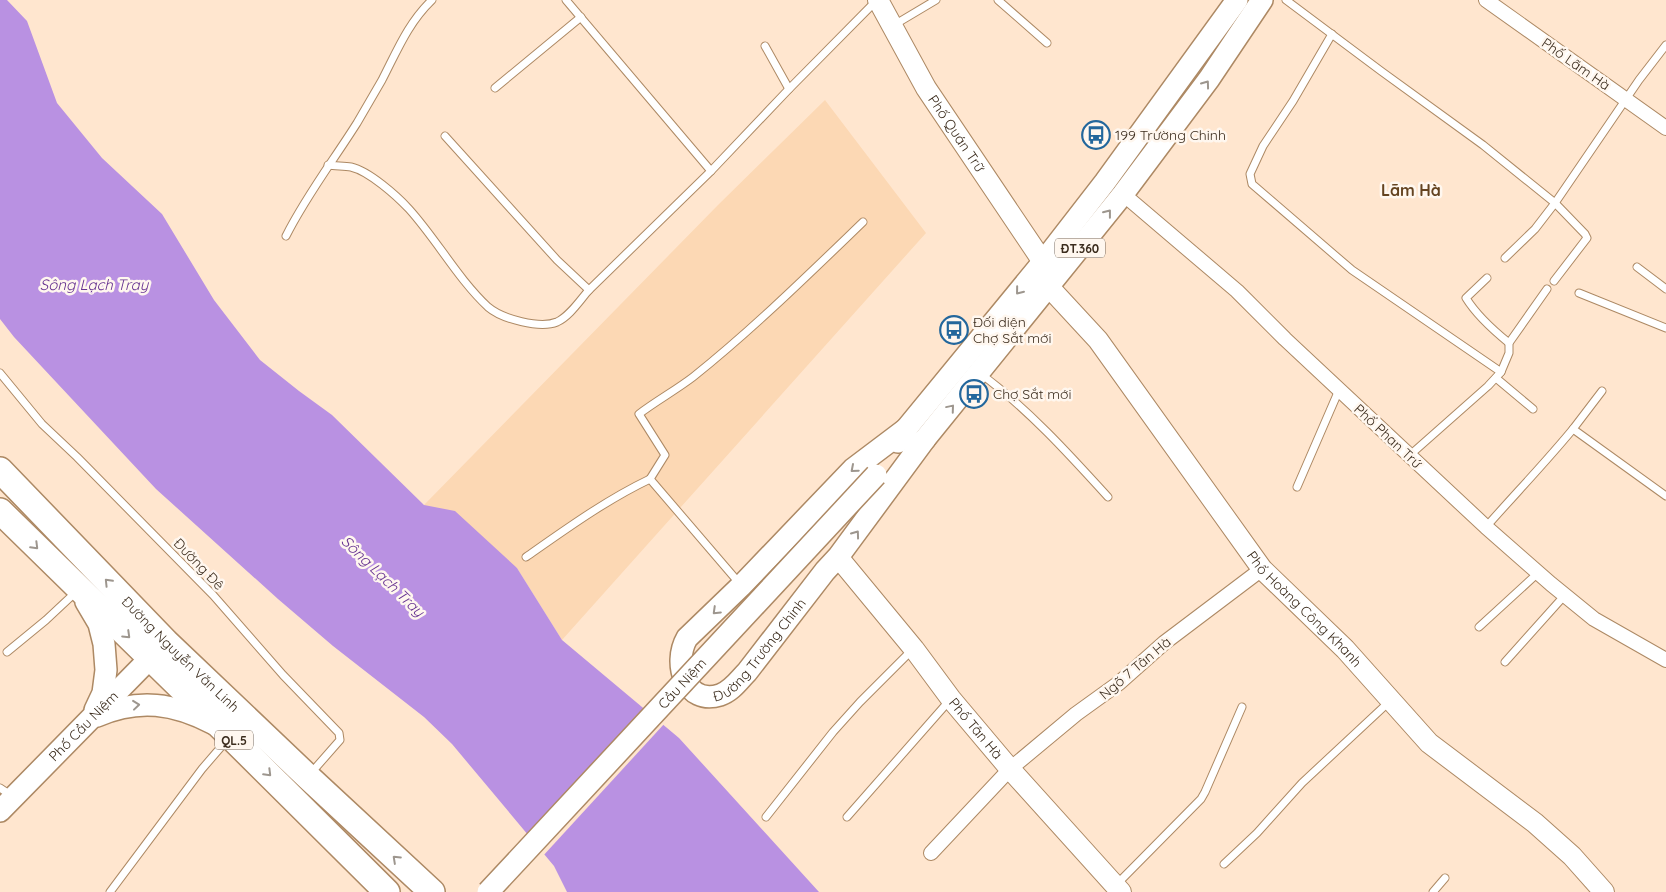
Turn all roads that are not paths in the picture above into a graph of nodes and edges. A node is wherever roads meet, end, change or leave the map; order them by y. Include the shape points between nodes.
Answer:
1 (432, 0) edge
2 (566, 0) edge
3 (878, 0) edge
4 (936, 0) edge
5 (998, 0) edge
6 (1237, 0) edge
7 (1262, 0) edge
8 (1286, 0) edge
9 (1486, 0) edge
10 (580, 17) junction
11 (892, 27) junction
12 (1332, 34) junction
13 (1047, 43) dead end
14 (1666, 45) edge
15 (765, 46) dead end
16 (495, 88) dead end
17 (789, 89) junction
18 (1626, 100) junction
19 (1666, 128) edge
20 (445, 136) dead end
21 (328, 165) junction
22 (712, 172) junction
23 (1123, 194) junction
24 (1555, 203) junction
25 (863, 222) dead end
26 (286, 236) dead end
27 (1505, 258) dead end
28 (1043, 262) junction
29 (1637, 267) dead end
30 (1487, 278) dead end
31 (1554, 281) dead end
32 (1049, 287) junction
33 (1666, 289) edge
34 (590, 290) junction
35 (1547, 290) dead end
36 (1579, 292) dead end
37 (1666, 328) edge
38 (1509, 343) junction
39 (0, 373) edge
40 (980, 373) junction
41 (1498, 375) junction
42 (1339, 390) junction
43 (1602, 391) dead end
44 (1533, 409) dead end
45 (906, 429) junction
46 (1573, 429) junction
47 (925, 439) junction
48 (1410, 455) junction
49 (0, 470) edge
50 (876, 475) junction
51 (650, 479) junction
52 (1297, 487) dead end
53 (1666, 496) edge
54 (1108, 497) dead end
55 (0, 511) edge
56 (1486, 527) junction
57 (526, 557) dead end
58 (838, 557) junction
59 (1262, 570) junction
60 (1538, 572) junction
61 (741, 586) junction
62 (79, 589) junction
63 (1565, 595) junction
64 (1479, 627) dead end
65 (914, 649) junction
66 (158, 650) junction
67 (7, 652) dead end
68 (1666, 660) edge
69 (1505, 662) dead end
70 (951, 699) junction
71 (1391, 700) junction
72 (1242, 707) dead end
73 (90, 719) junction
74 (227, 732) junction
75 (1010, 769) junction
76 (308, 777) junction
77 (5, 799) edge
78 (766, 817) dead end
79 (847, 817) dead end
80 (931, 853) dead end
81 (1224, 864) dead end
82 (1445, 878) dead end
83 (1118, 889) edge
84 (110, 892) edge
85 (387, 892) edge
86 (432, 892) edge
87 (488, 892) edge
88 (1432, 892) edge
89 (1604, 892) edge

1 - 21 lane via 402,39 369,101
2 - 10 lane
3 - 11 street, Phố Quán Trữ
3 - 17 lane
4 - 11 lane
5 - 13 lane
6 - 28 main road, Đường Trường Chinh / ĐT.360
23 -> 7 main road, Đường Trường Chinh / ĐT.360 via 1209,79
8 - 12 lane
9 - 18 street, Phố Lãm Hà via 1500,6
10 - 16 lane
10 - 22 lane
11 - 28 street, Phố Quán Trữ via 926,88
12 - 24 lane via 1484,144
12 - 41 lane via 1263,146 1250,174 1252,184 1352,270
14 - 18 lane
15 - 17 lane
17 - 22 lane
18 - 19 street, Phố Lãm Hà
18 - 24 lane
20 - 34 lane via 557,260
21 - 26 lane
21 - 34 lane via 352,168 366,175 409,208 490,309 512,319 544,324 557,322
22 - 34 lane
32 -> 23 main road, Đường Trường Chinh / ĐT.360
23 - 42 street, Phố Phan Trứ via 1238,291
24 - 27 lane via 1535,229
24 - 31 lane via 1587,238
25 - 51 lane via 725,350 639,414 665,454
28 -> 45 main road, Đường Trường Chinh / ĐT.360
29 - 33 lane
30 - 38 lane via 1466,298 1472,308
32 - 40 main road, Đường Trường Chinh / ĐT.360
32 - 59 street, Phố Hoàng Công Khanh via 1098,340
35 - 38 lane
36 - 37 lane
38 - 41 lane via 1509,353
39 - 76 lane, Đường Đê via 42,424 213,596 339,733 340,740
47 -> 40 main road, Đường Trường Chinh / ĐT.360
40 - 54 lane via 1006,392
41 - 44 lane
41 - 48 lane
42 - 48 street, Phố Phan Trứ
42 - 52 lane
43 - 46 lane
45 - 50 main road, Đường Trường Chinh / ĐT.360
45 -> 61 main road, Đường Trường Chinh via 853,469
46 - 53 lane
46 - 56 lane
47 - 50 main road, Đường Trường Chinh / ĐT.360
58 -> 47 main road, Đường Trường Chinh
48 - 56 street, Phố Phan Trứ
66 -> 49 highway, Đường Nguyễn Văn Linh / QL.5
50 - 87 main road, Cầu Niệm, bridge
51 - 57 lane via 596,508
51 - 61 lane
55 -> 62 highway, Đường Nguyễn Văn Linh / QL.5
56 - 60 street, Phố Phan Trứ
61 -> 58 main road, Đường Trường Chinh via 682,646 680,655 686,684 699,694 719,695 732,688
58 - 65 street, Phố Tân Hà
59 - 71 street, Phố Hoàng Công Khanh via 1345,648
59 - 75 street, Ngõ 7 Tân Hà via 1164,643
60 - 63 street, Phố Phan Trứ
60 - 64 lane
62 -> 66 highway, Đường Nguyễn Văn Linh / QL.5
62 - 67 lane
62 - 73 main road via 99,624 104,644 106,670 103,693
63 - 68 street, Phố Phan Trứ via 1594,619
63 - 69 lane
65 - 70 street, Phố Tân Hà
65 - 78 lane via 854,708
66 - 73 main road, Phố Cầu Niệm
66 - 74 highway, Đường Nguyễn Văn Linh / QL.5
66 - 76 highway, Đường Nguyễn Văn Linh / QL.5
70 - 75 street, Phố Tân Hà
70 - 79 lane
71 - 81 lane via 1302,782 1257,833
71 - 89 street, Phố Hoàng Công Khanh via 1429,742 1536,823
72 - 83 lane via 1206,792
73 -> 74 main road via 114,708 154,704 196,714
73 - 77 main road, Phố Cầu Niệm
74 - 84 lane
74 -> 85 highway, Đường Nguyễn Văn Linh / QL.5
75 - 80 street, Ngõ 7 Tân Hà
75 - 83 street, Phố Tân Hà
86 -> 76 highway, Đường Nguyễn Văn Linh / QL.5
82 - 88 lane

